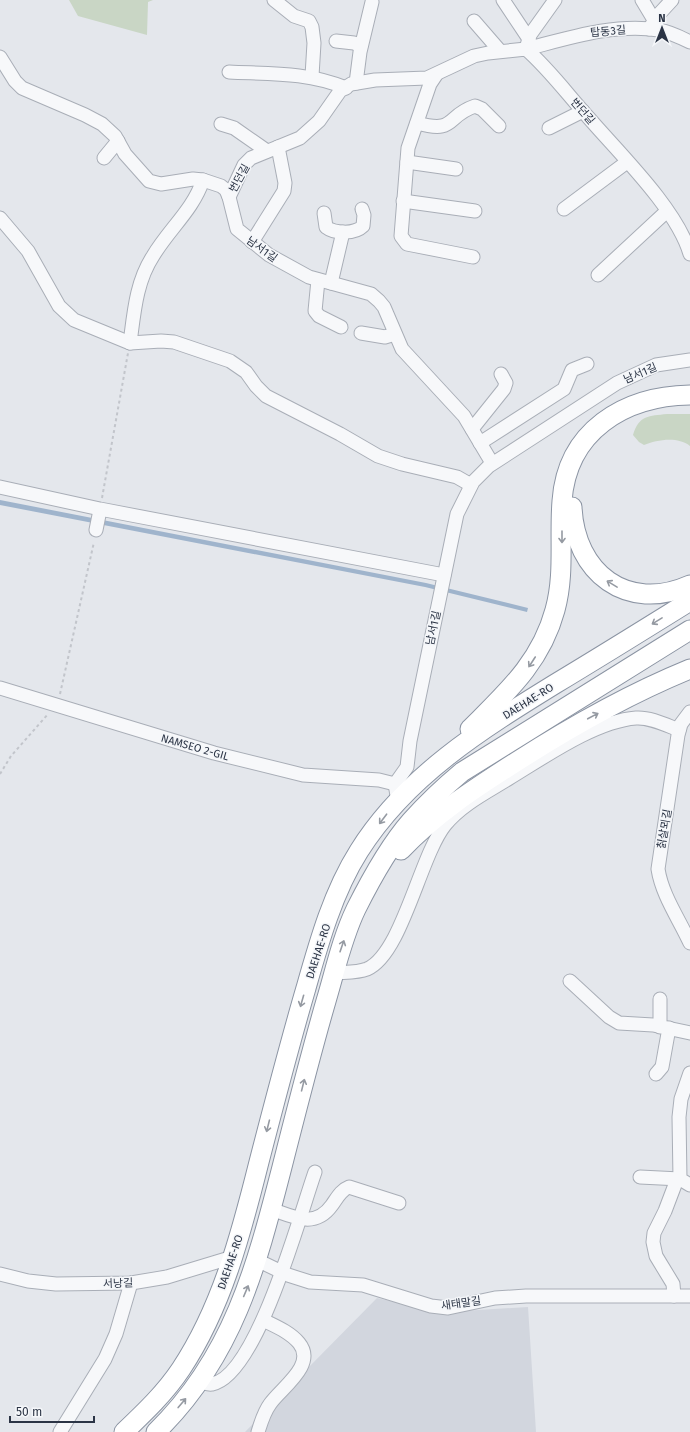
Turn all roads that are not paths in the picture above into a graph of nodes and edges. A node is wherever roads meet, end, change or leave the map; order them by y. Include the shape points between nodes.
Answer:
1 (274, 0) edge
2 (503, 0) edge
3 (555, 0) edge
4 (642, 0) edge
5 (672, 0) edge
6 (372, 2) dead end
7 (474, 21) dead end
8 (652, 25) junction
9 (336, 41) dead end
10 (690, 42) edge
11 (527, 44) junction
12 (362, 46) junction
13 (500, 51) junction
14 (0, 57) edge
15 (229, 72) dead end
16 (436, 75) junction
17 (312, 76) junction
18 (351, 85) junction
19 (583, 111) junction
20 (221, 124) dead end
21 (417, 124) junction
22 (499, 126) dead end
23 (549, 128) dead end
24 (118, 141) junction
25 (272, 149) junction
26 (104, 158) dead end
27 (407, 162) junction
28 (627, 162) junction
29 (456, 169) dead end
30 (203, 180) junction
31 (229, 197) junction
32 (403, 201) junction
33 (362, 209) dead end
34 (564, 209) dead end
35 (475, 210) dead end
36 (667, 211) junction
37 (324, 213) dead end
38 (0, 218) edge
39 (343, 232) junction
40 (252, 242) junction
41 (690, 254) edge
42 (473, 257) dead end
43 (598, 276) dead end
44 (325, 281) junction
45 (341, 327) dead end
46 (361, 333) dead end
47 (395, 334) junction
48 (130, 343) junction
49 (690, 360) edge
50 (587, 364) dead end
51 (500, 374) dead end
52 (690, 395) edge
53 (690, 404) edge
54 (472, 429) junction
55 (480, 443) junction
56 (492, 463) junction
57 (471, 485) junction
58 (0, 487) edge
59 (100, 512) junction
60 (96, 530) road end
61 (444, 578) junction
62 (690, 585) edge
63 (690, 601) edge
64 (690, 630) edge
65 (690, 669) edge
66 (0, 688) edge
67 (690, 712) edge
68 (679, 730) junction
69 (432, 769) junction
70 (397, 793) junction
71 (366, 892) junction
72 (690, 943) edge
73 (334, 973) junction
74 (570, 981) dead end
75 (660, 999) dead end
76 (665, 1028) junction
77 (690, 1033) edge
78 (690, 1073) edge
79 (656, 1074) dead end
80 (685, 1111) edge
81 (315, 1172) dead end
82 (640, 1177) dead end
83 (685, 1182) edge
84 (399, 1203) dead end
85 (271, 1209) junction
86 (299, 1218) junction
87 (233, 1257) junction
88 (257, 1260) junction
89 (281, 1272) junction
90 (0, 1274) edge
91 (131, 1283) junction
92 (674, 1296) junction
93 (690, 1296) edge
94 (263, 1320) junction
95 (200, 1382) junction
96 (60, 1432) edge
97 (124, 1432) edge
98 (156, 1432) edge
99 (258, 1432) edge

1 - 17 street via 294,16 309,21 312,27
2 - 11 street, 번던길
3 - 11 street via 530,35
4 - 8 street
5 - 8 street
6 - 12 street
7 - 13 street
8 - 10 street, 탑동3길
8 - 11 street, 탑동3길
9 - 12 street via 354,42
11 - 13 street
11 - 19 street, 번던길
12 - 18 street
13 - 16 street via 474,56
14 - 24 street via 22,88 86,115 102,124
15 - 17 street
16 - 18 street via 427,78 375,80
16 - 21 street
17 - 18 street
18 - 25 street, 번던길 via 334,97 313,128 300,138
19 - 23 street
19 - 28 street, 번던길
20 - 25 street via 234,128
21 - 22 street via 432,127 448,125 460,114 475,106 482,109
21 - 27 street via 408,148
24 - 26 street
24 - 30 street via 125,154 149,181 161,184
25 - 31 street, 번던길 via 251,158 244,165
25 - 40 street via 285,183 284,191
27 - 29 street
27 - 32 street
28 - 34 street
28 - 36 street, 번던길
30 - 31 street via 221,186
30 - 48 street via 194,202 161,244 143,273
31 - 40 street, 남서1길 via 237,229
32 - 35 street
32 - 42 street via 401,236 407,244
33 - 39 street via 363,226 356,231
36 - 41 street, 번던길 via 682,233
36 - 43 street
37 - 39 street via 326,227
38 - 48 street via 28,251 59,306 74,320
39 - 44 street
40 - 44 street, 남서1길 via 288,267
44 - 45 street via 315,311 319,316
44 - 47 street, 남서1길 via 371,294 379,300
46 - 47 street via 385,337
47 - 54 street, 남서1길 via 402,349 455,406
48 - 57 street via 174,342 230,361 246,372 266,396 378,456 457,477
49 - 56 street, 남서1길 via 656,365 617,383
50 - 55 street via 572,370 564,389
51 - 54 street via 506,383 504,389
52 -> 69 highway via 656,398 619,411 598,426 582,444 569,467 563,489 560,584 555,611 544,640 518,681
62 -> 53 highway via 668,592 642,594 610,584 584,556 575,532 572,507 573,494 584,460 601,438 633,415 663,406
54 - 55 street, 남서1길
55 - 56 street, 남서1길
56 - 57 street, 남서1길
57 - 61 street, 남서1길 via 457,514
58 - 59 street
59 - 60 street
59 - 61 street
61 - 70 street, 남서1길 via 410,741 407,767
63 -> 69 highway, DAEHAE-RO via 479,732
64 - 71 highway, DAEHAE-RO via 462,772 434,796 410,822 382,862
71 -> 65 highway via 414,836 474,788 589,718
66 - 70 street, NAMSEO 2-GIL via 214,753 303,775 379,780
67 - 68 street, 칡살뫼길
68 - 72 street, 칡살뫼길 via 658,869 672,908
68 - 73 street via 642,718 606,726 571,742 472,802 452,817 437,836 396,934 376,964 367,969
69 - 70 highway, DAEHAE-RO
70 -> 87 highway, DAEHAE-RO via 385,816 359,851 338,891 328,919 290,1043
73 -> 71 highway, DAEHAE-RO via 356,910
85 -> 73 highway, DAEHAE-RO
74 - 76 street via 609,1017 620,1023
75 - 76 street
76 - 77 street
76 - 79 street via 662,1067
78 - 80 street
80 - 83 street via 678,1133
81 - 86 street
82 - 83 street
83 - 92 street via 676,1182 654,1233 653,1242 656,1256 673,1284
84 - 86 street via 349,1187 343,1189 329,1209 319,1217 311,1220
85 - 86 street
85 - 88 highway, DAEHAE-RO
86 - 89 street
87 - 91 street, 서낭길 via 167,1277
87 - 97 highway, DAEHAE-RO via 206,1324 182,1368 165,1391
88 - 89 street, 새태말길
95 -> 88 highway, DAEHAE-RO via 220,1348 248,1287
89 - 92 street, 새태말길 via 310,1282 363,1285 430,1306 448,1308 494,1298 526,1296
89 - 94 street
90 - 91 street, 서낭길 via 56,1284
91 - 96 street via 108,1353
92 - 93 street, 새태말길
94 - 95 street via 241,1361 224,1378 211,1384
94 - 99 street via 284,1331 299,1343 303,1351 303,1361 299,1371 270,1404
98 -> 95 highway, DAEHAE-RO

